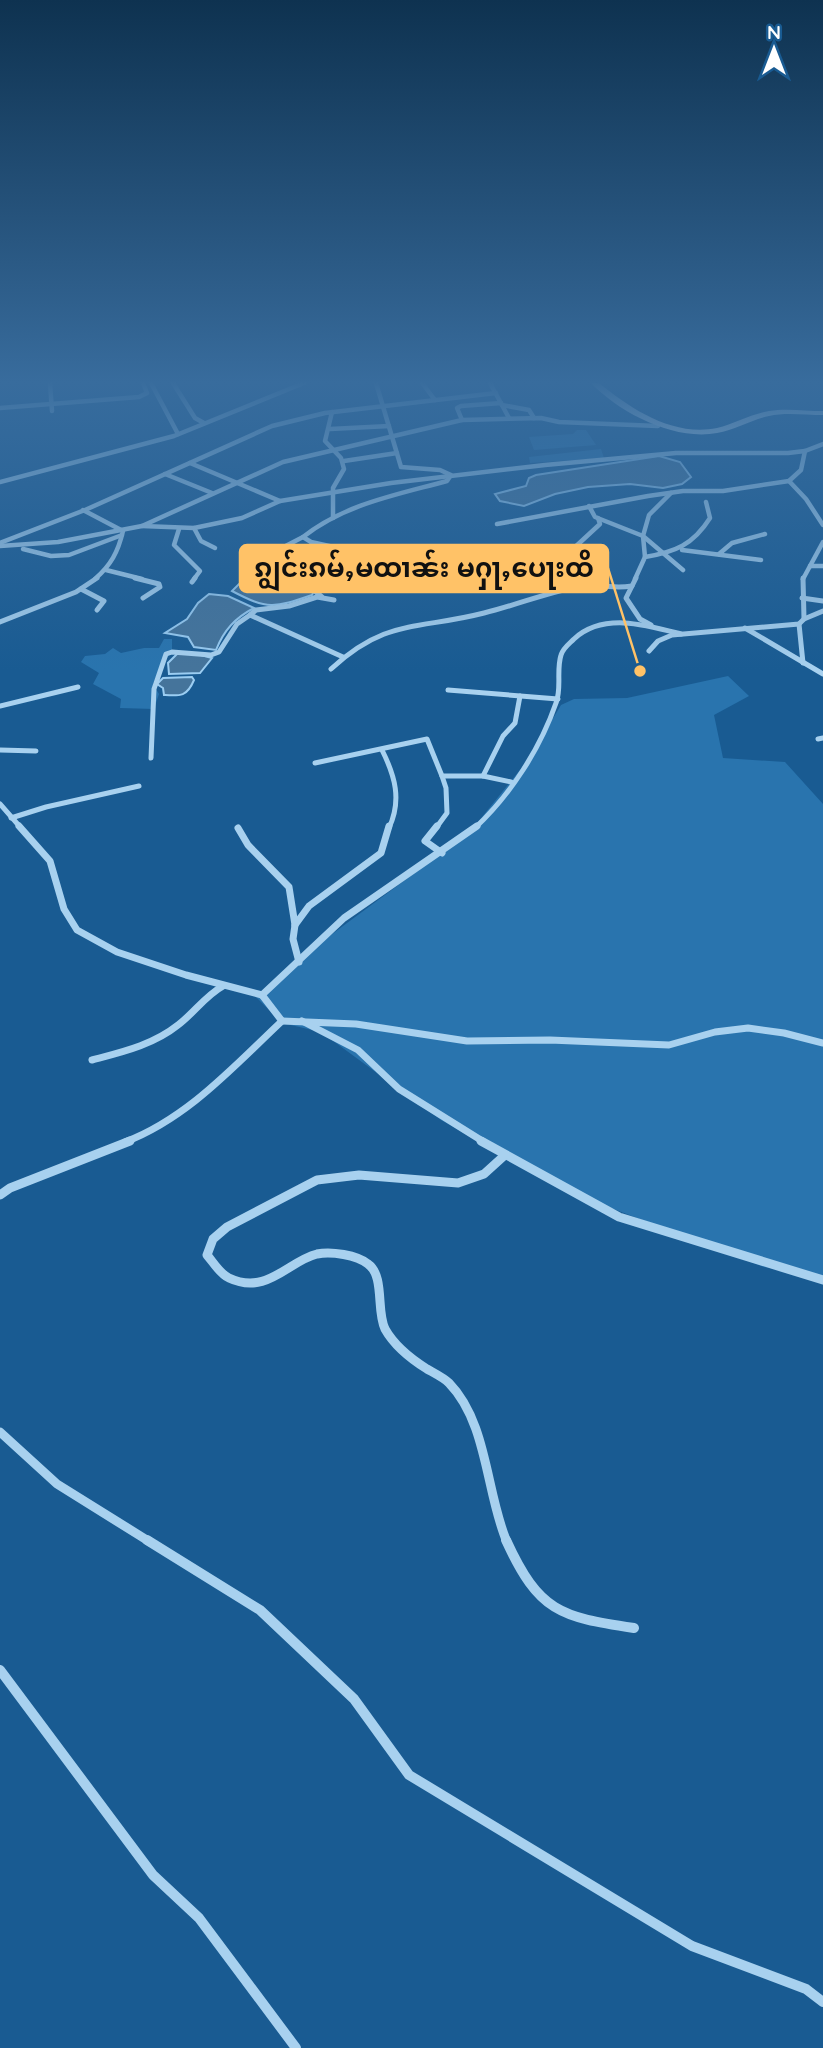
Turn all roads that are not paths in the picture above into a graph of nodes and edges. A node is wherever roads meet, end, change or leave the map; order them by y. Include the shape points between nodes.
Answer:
1 (155, 479) edge
2 (176, 479) edge
3 (223, 479) edge
4 (242, 479) edge
5 (342, 479) edge
6 (429, 479) edge
7 (449, 479) edge
8 (792, 479) edge
9 (789, 481) junction
10 (232, 483) junction
11 (212, 493) junction
12 (671, 493) junction
13 (334, 494) junction
14 (280, 501) junction
15 (706, 502) dead end
16 (589, 506) junction
17 (83, 510) junction
18 (816, 514) junction
19 (823, 514) edge
20 (333, 518) junction
21 (598, 518) junction
22 (497, 524) dead end
23 (823, 525) edge
24 (142, 527) junction
25 (194, 528) junction
26 (179, 529) junction
27 (123, 533) junction
28 (765, 534) dead end
29 (643, 536) junction
30 (303, 537) junction
31 (823, 542) edge
32 (0, 544) edge
33 (9, 546) junction
34 (215, 548) dead end
35 (681, 550) junction
36 (352, 551) dead end
37 (664, 554) junction
38 (719, 554) junction
39 (645, 557) junction
40 (761, 560) dead end
41 (810, 566) junction
42 (823, 566) edge
43 (106, 570) junction
44 (683, 570) dead end
45 (476, 571) dead end
46 (192, 582) dead end
47 (593, 584) junction
48 (632, 586) junction
49 (567, 588) junction
50 (81, 589) junction
51 (322, 597) junction
52 (143, 598) dead end
53 (802, 598) junction
54 (334, 600) dead end
55 (823, 601) edge
56 (97, 610) dead end
57 (823, 611) edge
58 (250, 615) junction
59 (804, 619) junction
60 (0, 622) edge
61 (799, 624) junction
62 (652, 626) junction
63 (744, 628) junction
64 (681, 634) junction
65 (649, 650) dead end
66 (343, 657) junction
67 (803, 663) junction
68 (331, 669) dead end
69 (823, 674) edge
70 (78, 687) dead end
71 (448, 690) dead end
72 (520, 696) junction
73 (558, 699) junction
74 (0, 706) edge
75 (0, 750) edge
76 (383, 750) junction
77 (36, 751) dead end
78 (151, 758) dead end
79 (315, 763) dead end
80 (442, 776) junction
81 (483, 776) junction
82 (511, 782) junction
83 (139, 786) dead end
84 (0, 804) edge
85 (10, 818) junction
86 (238, 828) dead end
87 (442, 853) junction
88 (295, 925) junction
89 (299, 962) junction
90 (223, 985) junction
91 (262, 995) junction
92 (282, 1021) junction
93 (302, 1021) junction
94 (823, 1043) edge
95 (92, 1060) dead end
96 (505, 1155) junction
97 (0, 1195) edge
98 (823, 1280) edge
99 (0, 1432) edge
100 (634, 1628) dead end
101 (0, 1670) edge
102 (823, 2002) edge
103 (296, 2048) edge

1 - 17 street
2 - 11 street
3 - 10 street
4 - 10 street
5 - 13 street via 333,488
6 - 13 street
7 - 20 street via 398,492
8 - 9 street
9 - 12 street
9 - 18 street
10 - 11 street
10 - 14 street
11 - 24 street
12 - 16 street
12 - 29 street via 649,515
13 - 14 street
13 - 20 street
14 - 25 street via 242,518
15 - 35 street via 710,518 701,534
16 - 21 street
16 - 22 street
17 - 27 street
17 - 32 street
18 - 19 street
18 - 23 street
20 - 30 street
21 - 29 street
21 - 47 street via 600,524 573,554 575,575
24 - 26 street
24 - 27 street
25 - 26 street
25 - 34 street via 201,541
26 - 46 street via 174,545 200,571
27 - 33 street
27 - 33 street via 77,554 60,556
27 - 43 street via 122,545
28 - 38 street via 732,543
29 - 37 street
29 - 39 street
30 - 36 street
30 - 51 street via 278,548 275,557
31 - 41 street
32 - 33 street
35 - 37 street
35 - 38 street
37 - 39 street
37 - 44 street
38 - 40 street
39 - 48 street
41 - 42 street
41 - 53 street via 803,576
43 - 50 street
43 - 52 street via 159,584
45 - 49 street
47 - 48 street
47 - 49 street
48 - 62 street via 626,598 640,619
49 - 66 street via 481,614 382,632
50 - 56 street via 104,601
50 - 60 street
51 - 54 street
51 - 58 street
53 - 55 street
53 - 59 street
57 - 59 street
58 - 66 street
58 - 78 street via 242,618 216,654 166,654 154,689
59 - 61 street
61 - 63 street
61 - 67 street
62 - 64 street
62 - 73 street via 608,622 583,631 562,651
63 - 64 street
63 - 67 street
64 - 65 street via 658,641
66 - 68 street
67 - 69 street
70 - 74 street
71 - 72 street
72 - 73 street
72 - 81 street via 514,723
73 - 82 street via 540,743
75 - 77 street
76 - 79 street
76 - 80 street via 430,741
76 - 88 street via 394,778 397,805 382,838 381,853 309,906
80 - 81 street
80 - 87 street via 447,813 425,841
81 - 82 street
82 - 87 street via 495,809
83 - 85 street
84 - 85 street
85 - 90 street via 50,861 64,909 77,930 117,952
86 - 88 street via 248,845 289,887
87 - 89 street via 344,918
88 - 89 street
89 - 91 street
90 - 91 street
90 - 95 street via 205,995 166,1034
91 - 92 street
92 - 93 street
92 - 97 street via 202,1096 154,1131
93 - 94 street via 356,1024 467,1041 668,1045 748,1028
93 - 96 street via 358,1050 399,1089
96 - 98 street via 619,1217
96 - 100 street via 494,1169 473,1181 458,1183 359,1175 317,1180 227,1227 213,1239 207,1255 226,1277 241,1282 270,1280 317,1254 352,1256 369,1264 375,1272 383,1325 391,1339 449,1383 467,1411 505,1537 536,1592 551,1606 582,1620
99 - 102 street via 57,1484 260,1609 354,1699 409,1775 692,1945 806,1989
101 - 103 street via 153,1875 199,1918

